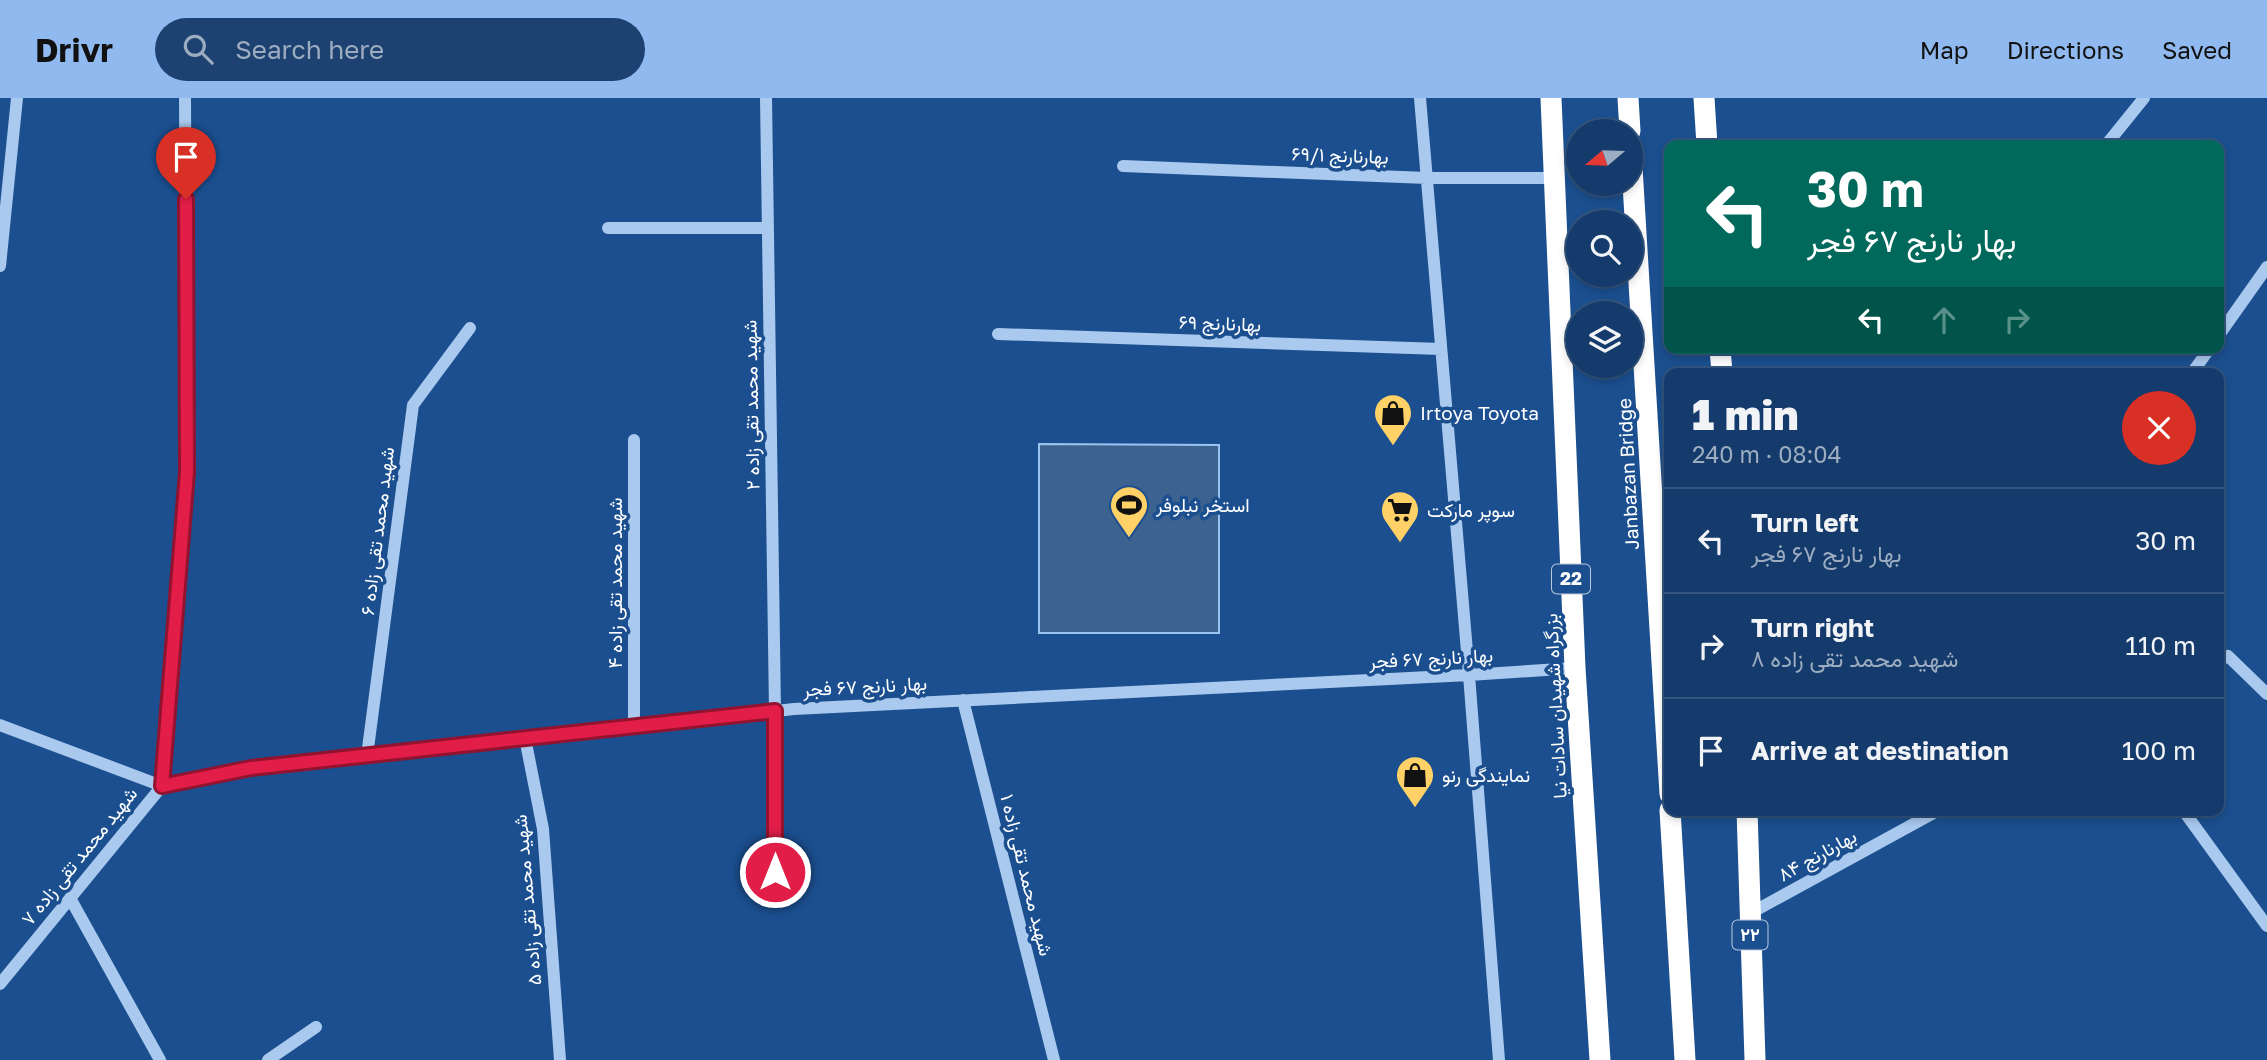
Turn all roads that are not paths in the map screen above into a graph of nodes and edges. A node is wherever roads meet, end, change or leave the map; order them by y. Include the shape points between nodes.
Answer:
1 (17, 98) edge
2 (185, 98) edge
3 (766, 98) edge
4 (1420, 98) edge
5 (1550, 98) edge
6 (1628, 98) edge
7 (1704, 98) edge
8 (2144, 98) edge
9 (1629, 119) edge
10 (1707, 140) edge
11 (2110, 140) edge
12 (1124, 166) dead end
13 (1427, 178) junction
14 (1555, 178) junction
15 (1634, 196) edge
16 (608, 228) dead end
17 (768, 228) junction
18 (0, 266) edge
19 (2267, 267) edge
20 (470, 328) dead end
21 (2224, 328) edge
22 (998, 334) dead end
23 (1441, 349) junction
24 (634, 440) dead end
25 (2224, 658) edge
26 (1575, 668) junction
27 (1469, 675) junction
28 (2267, 694) edge
29 (1664, 695) edge
30 (963, 700) junction
31 (775, 711) junction
32 (0, 725) edge
33 (634, 726) junction
34 (525, 738) junction
35 (367, 756) junction
36 (162, 786) junction
37 (1670, 816) edge
38 (1747, 816) edge
39 (1929, 816) edge
40 (2187, 816) edge
41 (775, 872) dead end
42 (70, 898) junction
43 (1749, 914) junction
44 (2267, 926) edge
45 (0, 984) edge
46 (316, 1027) dead end
47 (160, 1060) edge
48 (268, 1060) edge
49 (560, 1060) edge
50 (1054, 1060) edge
51 (1499, 1060) edge
52 (1600, 1060) edge
53 (1685, 1060) edge
54 (1755, 1060) edge

1 - 18 street
2 - 36 street via 187,472
3 - 17 street, شهید محمد تقی زاده ۲
4 - 13 street
5 - 14 highway, بزرگراه شهیدان سادات نیا / 22
6 - 9 highway
7 - 10 highway
8 - 11 street
12 - 13 street, بهارنارنج ۶۹/۱
13 - 14 street, بهارنارنج ۶۹/۱
13 - 23 street
14 - 26 highway, بزرگراه شهیدان سادات نیا / 22
15 - 29 highway, Janbazan Bridge
16 - 17 street
17 - 31 street, شهید محمد تقی زاده ۲
19 - 21 street
20 - 35 street, شهید محمد تقی زاده ۶ via 413,405
22 - 23 street, بهارنارنج ۶۹
23 - 27 street
24 - 33 street, شهید محمد تقی زاده ۴
25 - 28 street via 2228,656
26 - 27 street, بهار نارنج ۶۷ فجر
26 - 52 highway, بزرگراه شهیدان سادات نیا / 22
27 - 30 street, بهار نارنج ۶۷ فجر
27 - 51 street
30 - 31 street, بهار نارنج ۶۷ فجر
30 - 50 street, شهید محمد تقی زاده ۱
31 - 33 street, بهار نارنج ۶۷ فجر
31 - 41 street, شهید محمد تقی زاده ۲
32 - 36 street
33 - 34 street, بهار نارنج ۶۷ فجر
34 - 35 street, بهار نارنج ۶۷ فجر
34 - 49 street, شهید محمد تقی زاده ۵ via 543,829
35 - 36 street, بهار نارنج ۶۷ فجر via 251,768
36 - 42 street, شهید محمد تقی زاده ۷
37 - 53 highway
38 - 43 highway, ۲۲
39 - 43 street, بهارنارنج ۸۴
40 - 44 street
42 - 45 street, شهید محمد تقی زاده ۷
42 - 47 street
43 - 54 highway, ۲۲
46 - 48 street

